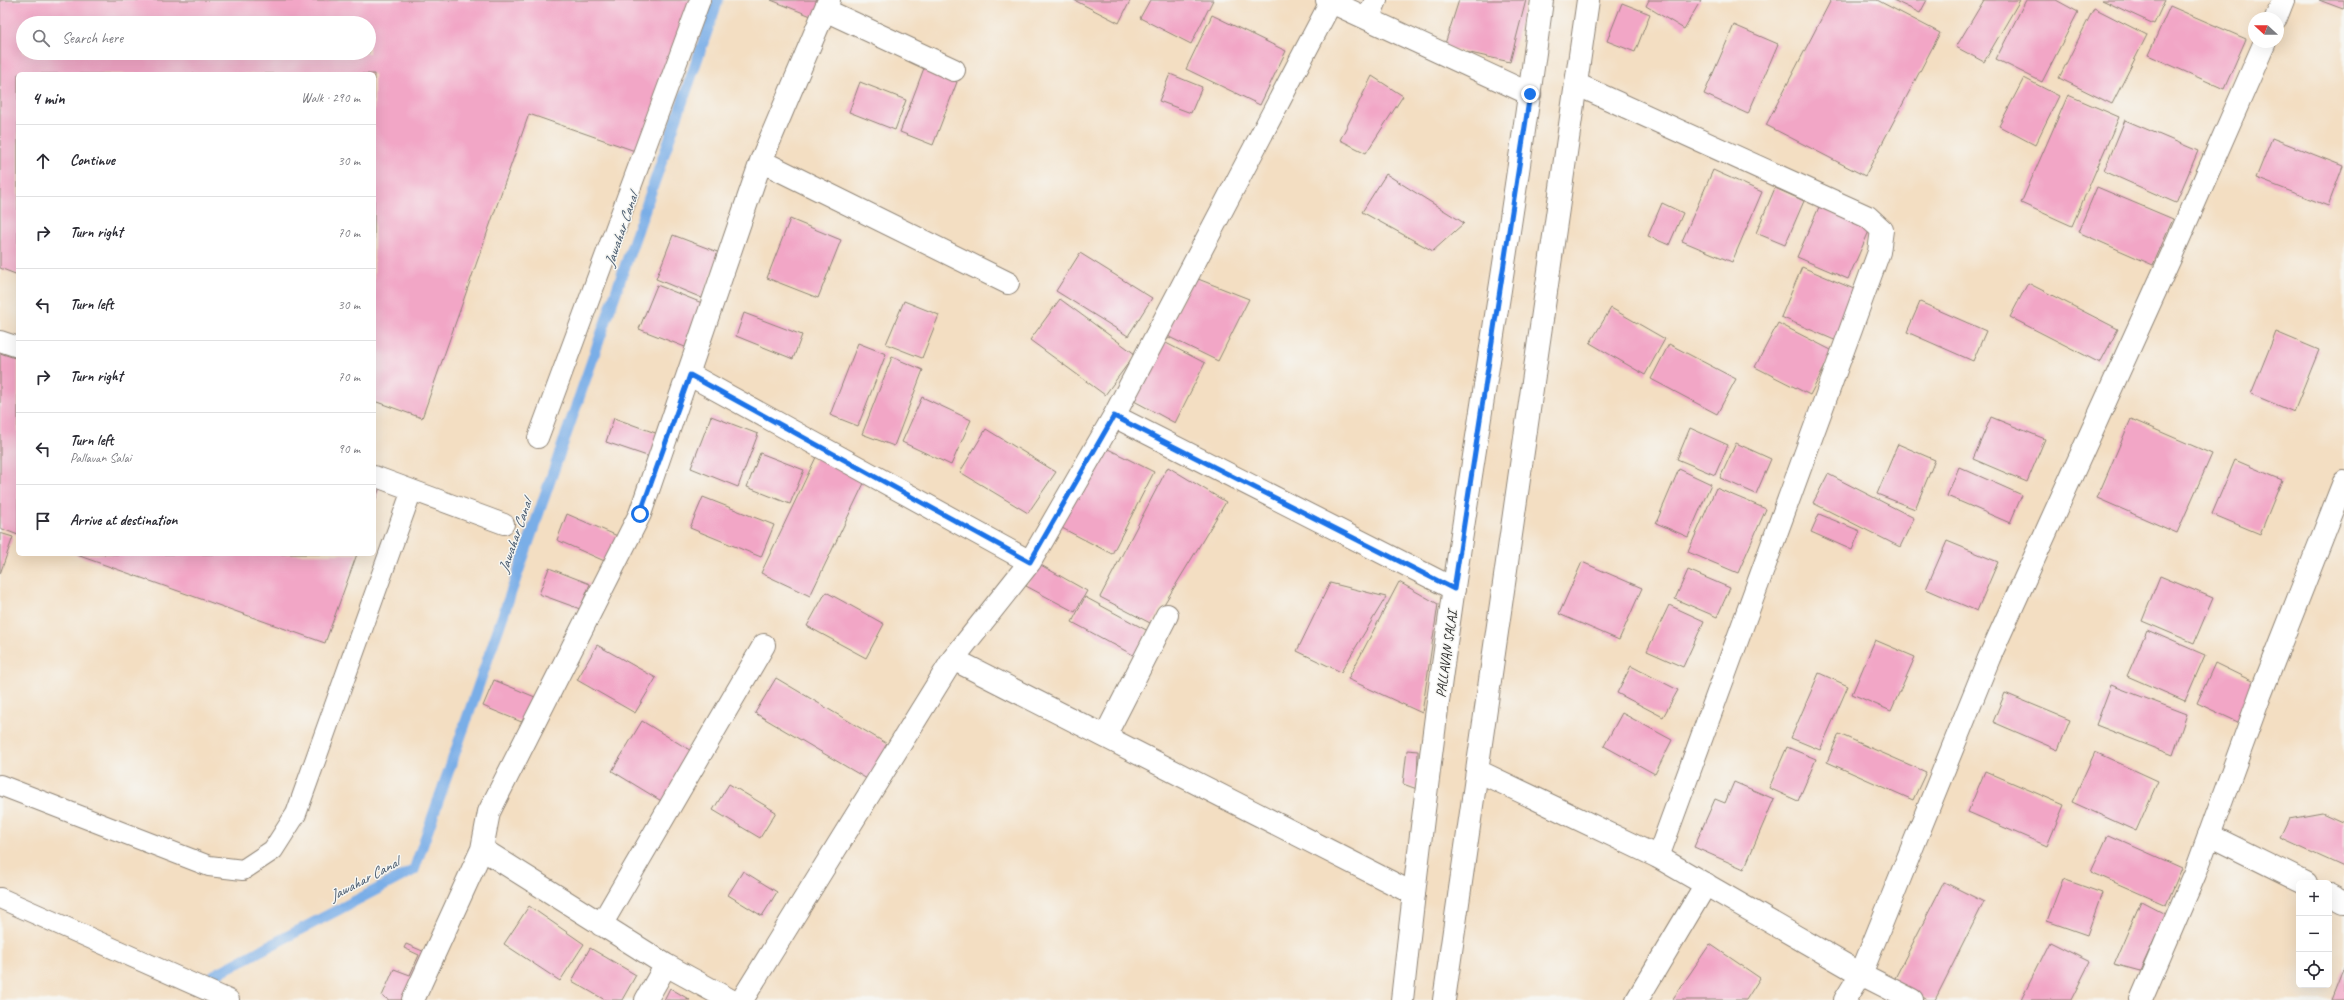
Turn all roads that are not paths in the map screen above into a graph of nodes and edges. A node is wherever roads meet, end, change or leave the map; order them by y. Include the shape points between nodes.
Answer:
1 (700, 0) edge
2 (1542, 0) edge
3 (1588, 0) edge
4 (2284, 0) edge
5 (1329, 1) edge
6 (827, 5) edge
7 (1372, 10) edge
8 (2279, 12) edge
9 (2262, 48) edge
10 (954, 70) dead end
11 (1576, 84) junction
12 (1530, 94) junction
13 (761, 161) junction
14 (1008, 283) dead end
15 (0, 340) edge
16 (16, 346) edge
17 (690, 375) junction
18 (1114, 416) junction
19 (538, 438) dead end
20 (376, 477) edge
21 (2344, 482) edge
22 (412, 490) junction
23 (504, 524) dead end
24 (1030, 562) junction
25 (1454, 589) junction
26 (1167, 616) dead end
27 (764, 645) dead end
28 (953, 660) junction
29 (1104, 736) junction
30 (1478, 771) junction
31 (0, 785) edge
32 (2209, 835) junction
33 (482, 849) junction
34 (1658, 857) junction
35 (2300, 880) edge
36 (1706, 884) junction
37 (1414, 894) junction
38 (2332, 896) edge
39 (0, 898) edge
40 (2344, 902) edge
41 (602, 925) junction
42 (666, 965) junction
43 (1861, 974) junction
44 (229, 1000) edge
45 (413, 1000) edge
46 (646, 1000) edge
47 (730, 1000) edge
48 (742, 1000) edge
49 (1402, 1000) edge
50 (1444, 1000) edge
51 (1637, 1000) edge
52 (1845, 1000) edge
53 (1912, 1000) edge
54 (2141, 1000) edge

1 - 19 lane
2 - 12 street, PALLAVAN SALAI
3 - 11 street
4 - 8 street
5 - 7 street
5 - 18 street
6 - 10 street
6 - 13 street
7 - 12 street
9 - 43 street via 1989,658
11 - 30 street
11 - 34 street via 1868,217 1882,230 1879,252
12 - 25 street, PALLAVAN SALAI
13 - 14 street
13 - 17 street
15 - 16 lane
17 - 24 street
17 - 33 street via 640,514 489,812
18 - 24 street
18 - 25 street
20 - 22 lane
21 - 32 street
22 - 23 lane
22 - 31 lane via 296,814 273,850 243,870 209,866
24 - 28 street
25 - 37 street, PALLAVAN SALAI
26 - 29 street
27 - 41 street
28 - 29 street
28 - 48 street
29 - 37 street
30 - 34 street
30 - 50 street
32 - 35 street
32 - 54 street
33 - 41 street
33 - 45 street
34 - 36 street
36 - 43 street
36 - 51 street
37 - 49 street, PALLAVAN SALAI
38 - 40 street
39 - 44 lane
41 - 42 street
42 - 46 street
42 - 47 street
43 - 52 street
43 - 53 street

